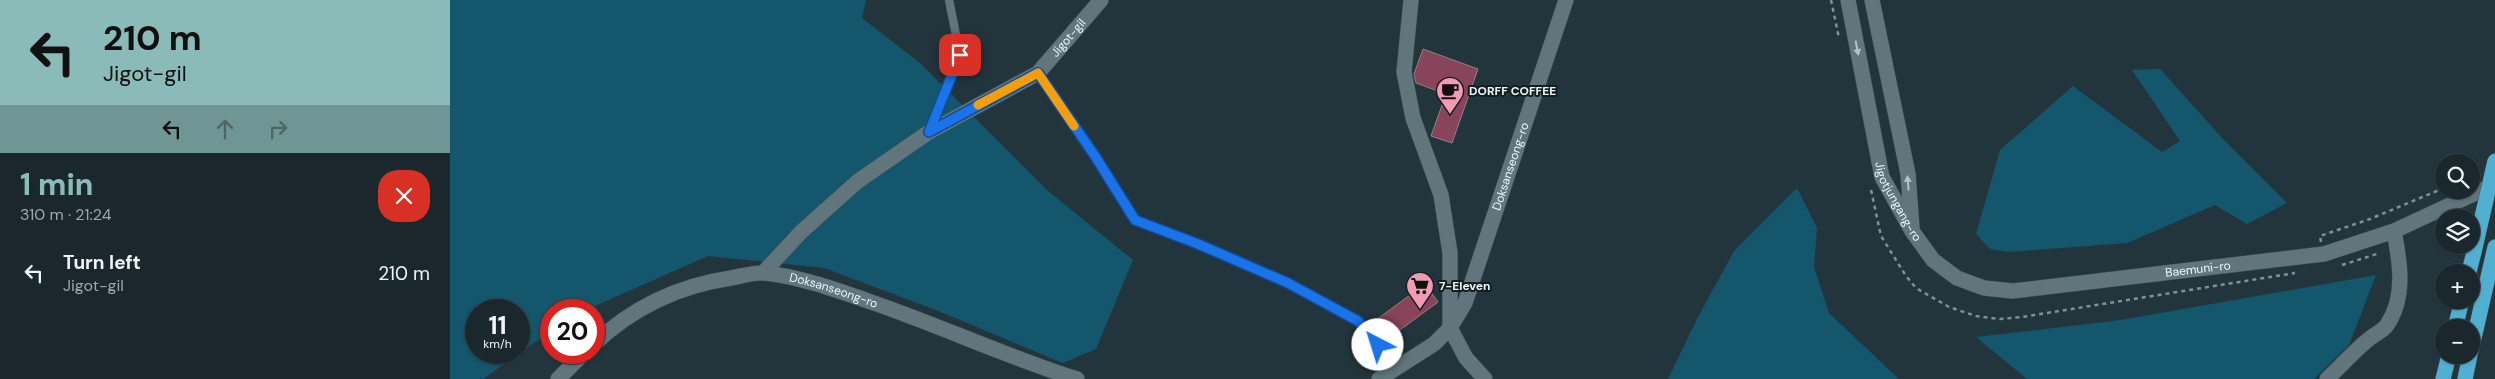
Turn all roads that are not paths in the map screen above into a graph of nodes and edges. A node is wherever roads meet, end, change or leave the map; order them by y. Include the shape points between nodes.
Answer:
1 (949, 0) edge
2 (1101, 0) edge
3 (1411, 0) edge
4 (1566, 0) edge
5 (1848, 0) edge
6 (1872, 0) edge
7 (1038, 73) junction
8 (929, 132) junction
9 (2495, 160) edge
10 (2495, 184) edge
11 (1912, 231) junction
12 (2394, 231) junction
13 (2494, 249) edge
14 (2471, 264) edge
15 (764, 273) junction
16 (2478, 319) edge
17 (1450, 328) junction
18 (605, 334) edge
19 (573, 364) edge
20 (2446, 364) edge
21 (2468, 364) edge
22 (1397, 368) junction
23 (558, 379) edge
24 (1077, 379) edge
25 (1379, 379) edge
26 (1485, 379) edge
27 (2327, 379) edge
28 (2443, 379) edge
29 (2465, 379) edge

1 - 8 lane via 960,55
2 - 7 street, Jigot-gil
3 - 17 street via 1404,72 1413,118 1441,195 1450,253
4 - 17 street, Doksanseong-ro via 1465,303
5 -> 11 street, Jigotjungang-ro via 1882,177
11 -> 6 street, Jigotjungang-ro via 1908,174
7 - 8 street, Jigot-gil
7 - 22 lane via 1135,220 1288,283 1358,321
8 - 15 street, Jigot-gil via 858,181 802,232
9 - 14 highway, bridge
10 - 12 street, Baemuni-ro
11 - 12 street, Baemuni-ro via 1933,260 1957,278 1984,288 2013,290 2324,254
12 - 27 street via 2400,262 2395,310 2386,327
13 - 16 highway
15 - 18 street, Doksanseong-ro via 704,282 672,292 642,306
15 - 24 street, Doksanseong-ro via 836,289 937,325 1026,363
17 - 22 street, Doksanseong-ro via 1434,344
17 - 26 street via 1466,358
19 - 23 street
20 - 28 highway
21 - 29 highway
22 - 25 street, Doksanseong-ro

